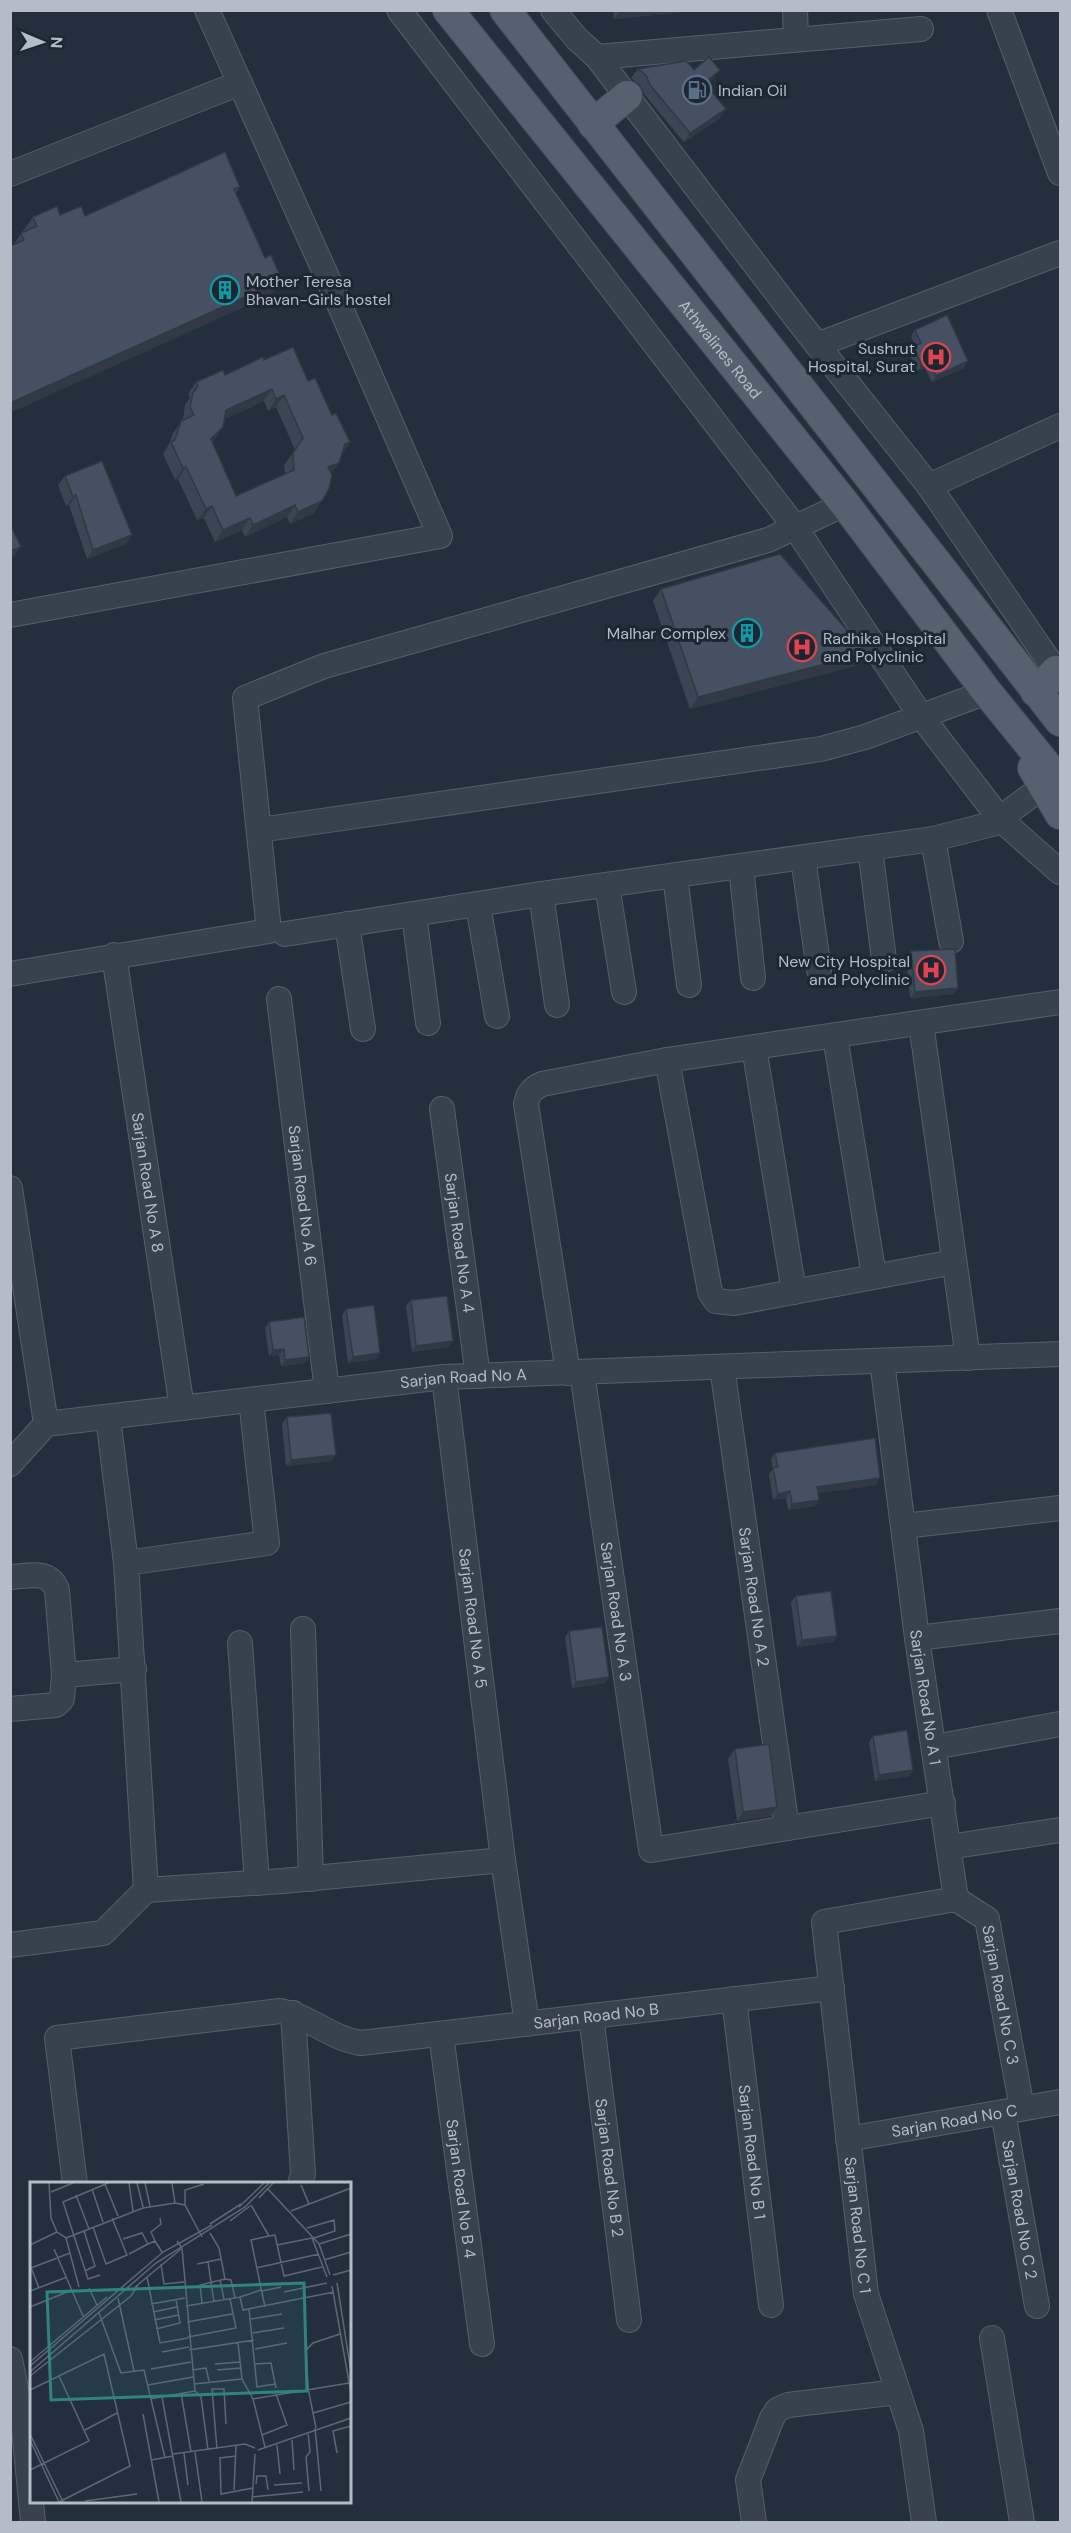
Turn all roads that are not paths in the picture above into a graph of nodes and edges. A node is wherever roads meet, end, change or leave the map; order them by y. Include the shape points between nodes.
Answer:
1 (207, 10) edge
2 (399, 10) edge
3 (448, 10) edge
4 (505, 10) edge
5 (553, 10) edge
6 (795, 10) edge
7 (999, 10) edge
8 (921, 29) dead end
9 (796, 39) junction
10 (597, 57) junction
11 (240, 83) junction
12 (627, 96) junction
13 (593, 123) junction
14 (1060, 173) edge
15 (10, 174) edge
16 (1060, 253) edge
17 (817, 345) junction
18 (1060, 426) edge
19 (929, 486) junction
20 (844, 504) junction
21 (795, 526) junction
22 (10, 615) edge
23 (1051, 680) edge
24 (987, 692) junction
25 (921, 716) junction
26 (1060, 721) edge
27 (1052, 784) edge
28 (1060, 814) edge
29 (1000, 819) junction
30 (259, 830) junction
31 (933, 839) junction
32 (870, 848) junction
33 (803, 858) junction
34 (741, 867) junction
35 (1060, 872) edge
36 (675, 876) junction
37 (607, 885) junction
38 (541, 894) junction
39 (478, 905) junction
40 (414, 914) junction
41 (347, 924) junction
42 (285, 934) dead end
43 (951, 941) dead end
44 (114, 955) junction
45 (884, 960) dead end
46 (819, 969) dead end
47 (10, 974) edge
48 (753, 978) dead end
49 (689, 985) dead end
50 (624, 992) dead end
51 (279, 999) dead end
52 (1060, 1002) edge
53 (557, 1005) dead end
54 (497, 1016) dead end
55 (429, 1023) dead end
56 (921, 1023) junction
57 (363, 1029) dead end
58 (835, 1036) junction
59 (754, 1047) junction
60 (667, 1060) junction
61 (442, 1109) dead end
62 (10, 1188) edge
63 (954, 1262) junction
64 (874, 1276) junction
65 (17, 1285) edge
66 (794, 1292) junction
67 (1060, 1354) edge
68 (968, 1358) junction
69 (882, 1361) junction
70 (722, 1367) junction
71 (575, 1373) junction
72 (478, 1376) junction
73 (444, 1377) junction
74 (327, 1391) junction
75 (251, 1400) junction
76 (182, 1408) junction
77 (108, 1417) junction
78 (46, 1424) junction
79 (10, 1464) edge
80 (1060, 1508) edge
81 (904, 1526) junction
82 (126, 1563) junction
83 (10, 1577) edge
84 (1060, 1621) edge
85 (303, 1629) dead end
86 (917, 1638) junction
87 (240, 1643) dead end
88 (134, 1669) junction
89 (64, 1675) junction
90 (10, 1709) edge
91 (1060, 1724) edge
92 (934, 1747) junction
93 (943, 1803) junction
94 (787, 1828) junction
95 (1060, 1830) edge
96 (949, 1847) junction
97 (503, 1860) junction
98 (311, 1879) junction
99 (257, 1883) junction
100 (146, 1890) junction
101 (956, 1899) junction
102 (10, 1945) edge
103 (832, 1988) junction
104 (734, 2000) junction
105 (293, 2013) junction
106 (591, 2016) junction
107 (527, 2024) junction
108 (441, 2034) junction
109 (1060, 2102) edge
110 (1012, 2110) junction
111 (848, 2139) junction
112 (75, 2182) edge
113 (301, 2182) edge
114 (771, 2305) dead end
115 (1037, 2306) dead end
116 (629, 2320) dead end
117 (992, 2338) dead end
118 (482, 2344) dead end
119 (10, 2359) edge
120 (898, 2392) junction
121 (28, 2428) edge
122 (30, 2466) edge
123 (32, 2503) edge
124 (33, 2523) edge
125 (754, 2523) edge
126 (924, 2523) edge
127 (1022, 2523) edge

1 - 11 street
2 - 21 street
3 - 20 main road, Athwalines Road
4 - 13 main road
5 - 10 street
6 - 9 street
7 - 14 street
8 - 9 street
9 - 10 street
10 - 12 street
11 - 15 street
11 - 22 street via 440,536
12 - 13 main road
12 - 17 street
13 - 23 main road
16 - 17 street
17 - 19 street
18 - 19 street
19 - 23 street
20 - 21 street
20 - 24 main road, Athwalines Road
21 - 25 street
21 - 30 street via 768,540 324,666 245,698
23 - 26 main road
24 - 25 street
24 - 27 main road, Athwalines Road
25 - 29 street
25 - 30 street via 820,749
27 - 28 main road, Athwalines Road
27 - 29 street
29 - 31 street
29 - 35 street
30 - 44 street via 269,930
31 - 32 street
31 - 43 street
32 - 33 street
32 - 45 street
33 - 34 street
33 - 46 street
34 - 36 street
34 - 48 street
36 - 37 street
36 - 49 street
37 - 38 street
37 - 50 street
38 - 39 street
38 - 53 street
39 - 40 street
39 - 54 street
40 - 41 street
40 - 55 street
41 - 42 street
41 - 57 street
44 - 47 street
44 - 76 street, Sarjan Road No A 8
51 - 74 street, Sarjan Road No A 6
52 - 56 street
56 - 58 street
56 - 63 street
58 - 59 street
58 - 64 street
59 - 60 street
59 - 66 street
60 - 66 street via 713,1298 728,1304
60 - 71 street, Sarjan Road No A 3 via 542,1084 528,1095 526,1104
61 - 72 street, Sarjan Road No A 4
62 - 65 street
63 - 64 street
63 - 68 street
64 - 66 street
65 - 78 street
67 - 68 street, Sarjan Road No A
68 - 69 street, Sarjan Road No A
69 - 70 street, Sarjan Road No A
69 - 81 street, Sarjan Road No A 1
70 - 71 street, Sarjan Road No A
70 - 94 street, Sarjan Road No A 2
71 - 72 street, Sarjan Road No A
71 - 94 street, Sarjan Road No A 3 via 651,1850
72 - 73 street, Sarjan Road No A
73 - 74 street, Sarjan Road No A
73 - 97 street, Sarjan Road No A 5
74 - 75 street, Sarjan Road No A
75 - 76 street, Sarjan Road No A
75 - 82 street via 267,1543
76 - 77 street, Sarjan Road No A
77 - 78 street, Sarjan Road No A
77 - 82 street
78 - 79 street
80 - 81 street
81 - 86 street, Sarjan Road No A 1
82 - 88 street
83 - 89 street via 47,1576 54,1582
84 - 86 street
85 - 98 street
86 - 92 street, Sarjan Road No A 1
87 - 99 street
88 - 89 street
88 - 100 street
89 - 90 street via 62,1699 56,1706
91 - 92 street
92 - 93 street, Sarjan Road No A 1
93 - 94 street
93 - 96 street, Sarjan Road No A 1
95 - 96 street
96 - 101 street, Sarjan Road No A 1
97 - 98 street
97 - 107 street, Sarjan Road No A 5
98 - 99 street
99 - 100 street
100 - 102 street via 103,1933
101 - 103 street, Sarjan Road No C 1 via 824,1922
101 - 110 street, Sarjan Road No C 3 via 987,1919
103 - 104 street, Sarjan Road No B
103 - 111 street, Sarjan Road No C 1
104 - 106 street, Sarjan Road No B
104 - 114 street, Sarjan Road No B 1
105 - 108 street, Sarjan Road No B via 340,2038 361,2043
105 - 112 street via 268,2012 57,2037
105 - 113 street
106 - 107 street, Sarjan Road No B
106 - 116 street, Sarjan Road No B 2
107 - 108 street, Sarjan Road No B
108 - 118 street, Sarjan Road No B 4
109 - 110 street, Sarjan Road No C
110 - 111 street, Sarjan Road No C
110 - 115 street, Sarjan Road No C 2
111 - 120 street, Sarjan Road No C 1 via 866,2294
117 - 127 street
119 - 121 street
120 - 125 street via 788,2405 777,2410 748,2480
120 - 126 street, Sarjan Road No C 1 via 911,2431
121 - 122 street
123 - 124 street

